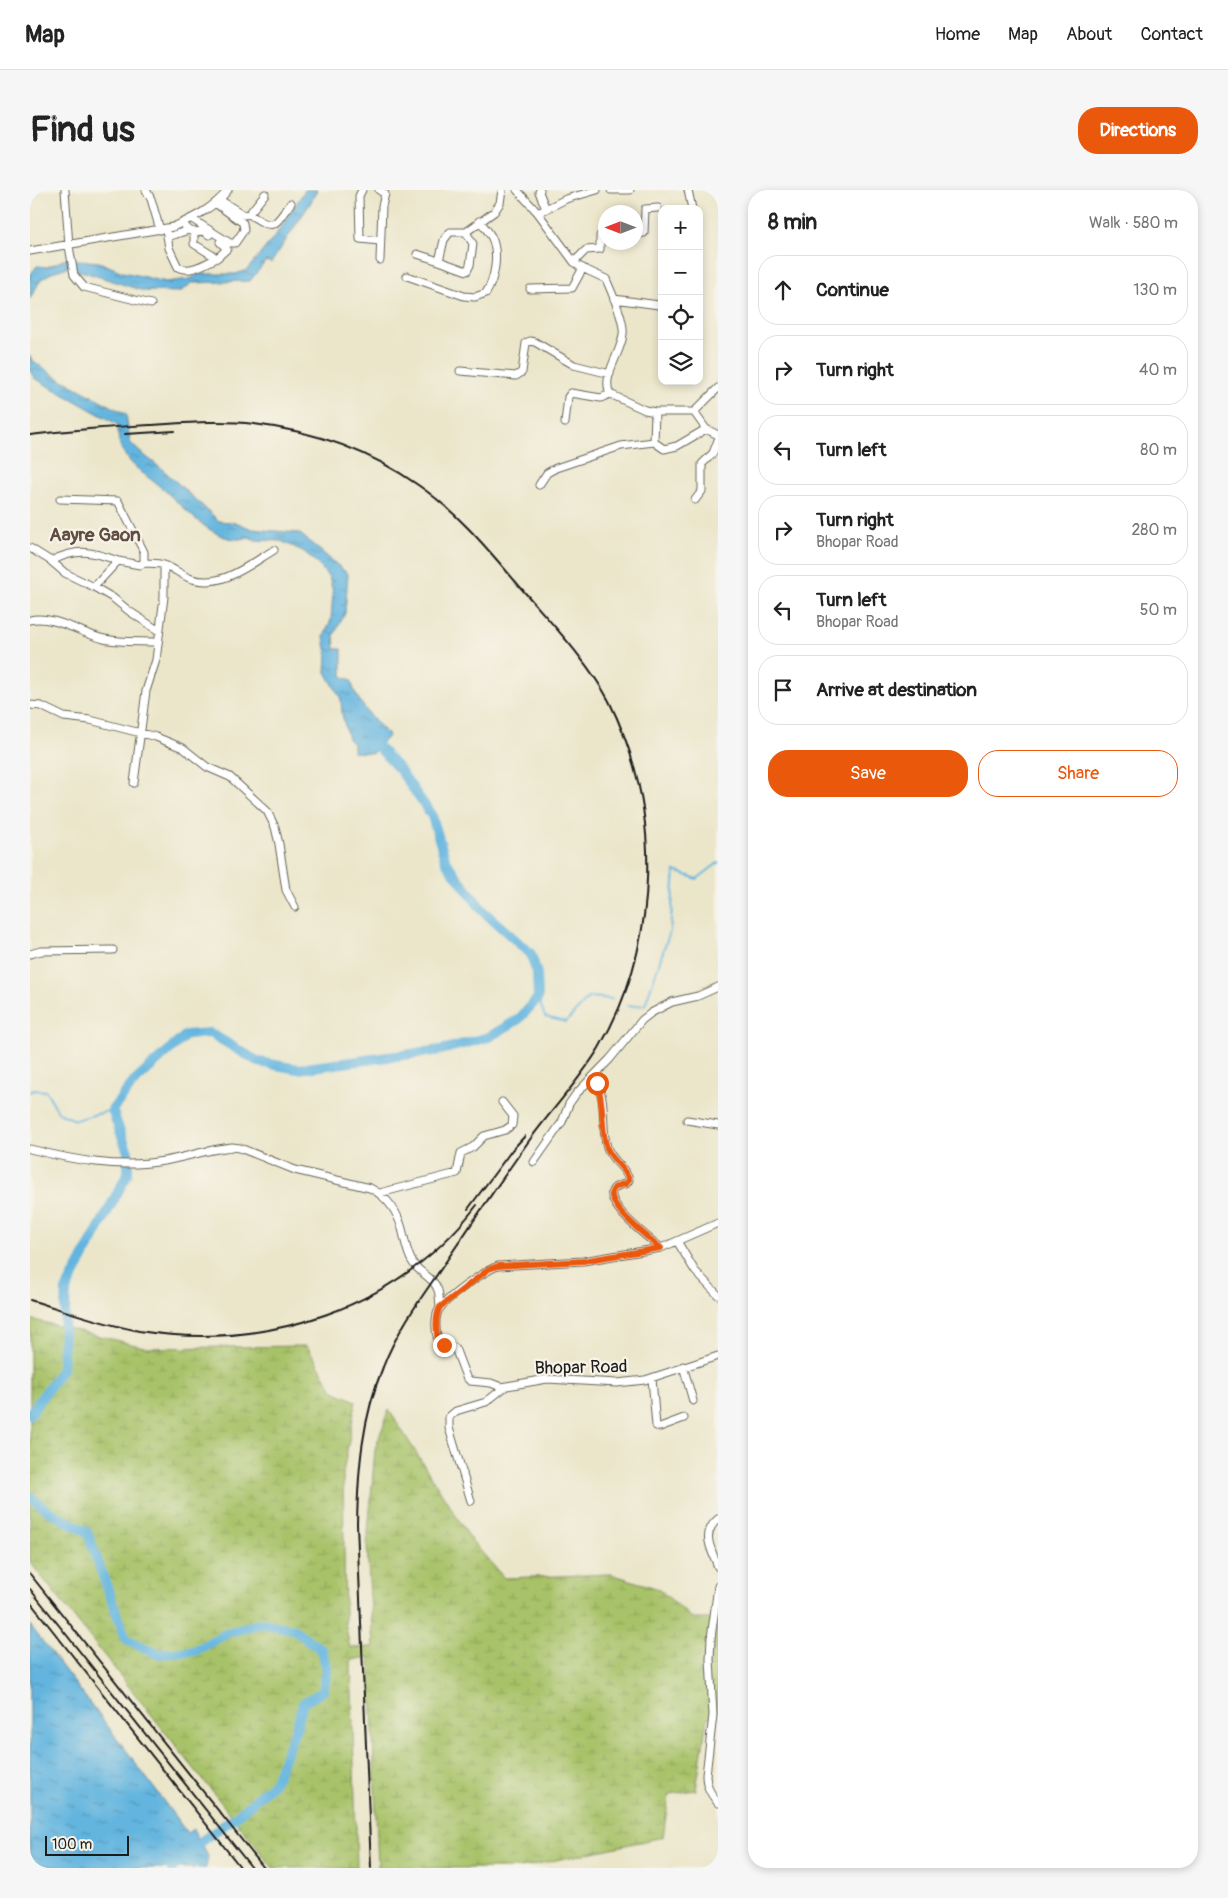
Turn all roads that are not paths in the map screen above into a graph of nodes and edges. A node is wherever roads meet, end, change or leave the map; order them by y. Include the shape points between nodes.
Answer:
1 (65, 190) edge
2 (146, 190) edge
3 (228, 190) edge
4 (362, 190) edge
5 (379, 190) edge
6 (502, 190) edge
7 (517, 190) edge
8 (540, 190) edge
9 (597, 190) edge
10 (611, 190) edge
11 (630, 190) edge
12 (688, 190) edge
13 (265, 194) dead end
14 (218, 202) junction
15 (291, 203) dead end
16 (691, 205) edge
17 (658, 208) dead end
18 (546, 209) junction
19 (538, 212) junction
20 (249, 214) junction
21 (192, 219) junction
22 (480, 221) junction
23 (183, 223) junction
24 (163, 229) junction
25 (192, 232) junction
26 (466, 232) junction
27 (643, 233) edge
28 (167, 237) junction
29 (380, 240) junction
30 (69, 246) junction
31 (598, 249) edge
32 (30, 251) edge
33 (418, 254) dead end
34 (217, 258) junction
35 (380, 260) dead end
36 (439, 260) junction
37 (574, 262) junction
38 (584, 268) junction
39 (408, 276) dead end
40 (530, 289) dead end
41 (614, 299) junction
42 (151, 304) dead end
43 (658, 305) edge
44 (460, 371) dead end
45 (610, 374) junction
46 (718, 388) edge
47 (610, 394) junction
48 (655, 412) junction
49 (694, 412) junction
50 (565, 423) dead end
51 (706, 429) junction
52 (718, 435) edge
53 (718, 440) edge
54 (654, 442) junction
55 (539, 485) dead end
56 (60, 499) dead end
57 (695, 500) dead end
58 (30, 548) edge
59 (274, 550) dead end
60 (51, 561) junction
61 (118, 561) junction
62 (144, 563) junction
63 (164, 565) junction
64 (94, 586) junction
65 (30, 620) edge
66 (159, 631) junction
67 (158, 642) junction
68 (30, 705) edge
69 (142, 733) junction
70 (134, 783) dead end
71 (295, 907) dead end
72 (112, 950) dead end
73 (30, 954) edge
74 (718, 987) edge
75 (593, 1078) junction
76 (502, 1102) dead end
77 (687, 1120) dead end
78 (718, 1125) edge
79 (30, 1149) edge
80 (534, 1162) dead end
81 (380, 1193) junction
82 (718, 1223) edge
83 (677, 1241) junction
84 (661, 1248) junction
85 (718, 1295) edge
86 (440, 1307) junction
87 (718, 1356) edge
88 (683, 1366) junction
89 (652, 1378) junction
90 (505, 1387) junction
91 (693, 1401) dead end
92 (684, 1418) dead end
93 (471, 1501) dead end
94 (718, 1519) edge
95 (718, 1567) edge
96 (718, 1586) edge
97 (718, 1803) edge

1 - 30 street
2 - 24 street
3 - 14 street
4 - 29 street via 359,196 360,239
5 - 29 street via 385,194
6 - 22 street via 497,210
7 - 19 street
8 - 18 street
9 - 18 street
10 - 11 street
12 - 16 street
13 - 20 street
14 - 20 street via 244,216
14 - 21 street
14 - 21 street via 243,223 244,230 235,243
15 - 20 street via 271,225
17 - 27 street via 645,209
18 - 19 street
19 - 37 street
21 - 23 street
22 - 26 street
22 - 39 street via 494,246 493,278 486,293 464,296
23 - 24 street
23 - 25 street
24 - 28 street
24 - 30 street
25 - 28 street
25 - 34 street via 194,244
25 - 34 street via 203,231 226,246 227,249
26 - 36 street via 450,232 444,240
26 - 36 street via 473,244 467,271
28 - 34 street via 178,267 190,269
29 - 35 street
30 - 32 street
30 - 42 street via 74,275 84,287
31 - 37 street via 586,250
33 - 36 street
37 - 38 street
38 - 40 street via 572,288
38 - 41 street via 606,279
41 - 43 street
41 - 45 street via 624,334
44 - 45 street via 516,376 522,372 526,343 530,341 574,365
45 - 47 street
46 - 49 street
47 - 48 street
47 - 50 street via 601,398 571,393
48 - 49 street
48 - 54 street
49 - 51 street
51 - 52 street
51 - 54 street via 668,449
53 - 57 street via 713,453 702,464 702,491
54 - 55 street via 621,446 556,468 547,473
56 - 62 street via 118,501 144,552
58 - 60 street
59 - 63 street via 242,570 216,581 192,579
60 - 61 street via 65,554 84,551
60 - 64 street via 65,574
61 - 62 street
61 - 64 street
62 - 63 street
63 - 66 street
64 - 66 street
65 - 67 street via 38,618 102,638
66 - 67 street
67 - 69 street via 155,667 146,691
68 - 69 street via 41,706 64,717
69 - 70 street
69 - 71 street via 183,748 207,767 230,777 267,811 275,826 286,890
72 - 73 street
74 - 75 street via 672,1002 651,1013
75 - 80 street via 576,1094 562,1122
75 - 84 street via 602,1096 607,1148 629,1180 614,1188 613,1201 634,1227
76 - 81 street via 511,1111 512,1125 484,1136 461,1153 457,1173
77 - 78 street
79 - 81 street via 71,1159 134,1163 162,1161 224,1147 240,1148 295,1170 362,1185
81 - 86 street via 398,1217 412,1262 438,1288
82 - 83 street
83 - 84 street
83 - 85 street via 695,1271
84 - 86 street via 583,1261 498,1266 489,1269
86 - 90 street, Bhopar Road via 437,1313 438,1341 455,1348 466,1377 473,1382
87 - 88 street, Bhopar Road
88 - 89 street, Bhopar Road
88 - 91 street
89 - 90 street, Bhopar Road via 617,1383 547,1379
89 - 92 street via 656,1426 660,1428
90 - 93 street via 486,1402 449,1416 449,1428
94 - 95 street via 707,1536
96 - 97 street via 711,1638 713,1715 706,1784

